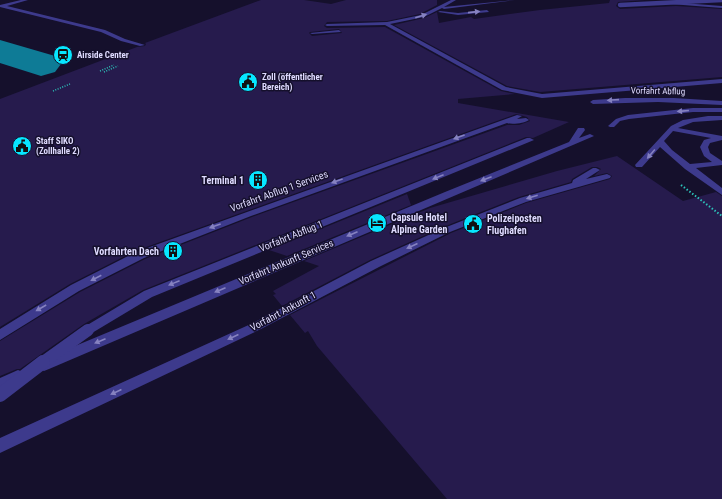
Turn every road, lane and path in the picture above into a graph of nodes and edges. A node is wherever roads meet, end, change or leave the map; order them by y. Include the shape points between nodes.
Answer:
1 (26, 0) edge
2 (454, 0) edge
3 (513, 0) edge
4 (722, 0) edge
5 (670, 3) dead end
6 (620, 5) dead end
7 (0, 6) edge
8 (722, 7) edge
9 (436, 10) junction
10 (487, 11) dead end
11 (385, 23) junction
12 (327, 25) dead end
13 (312, 33) dead end
14 (142, 45) dead end
15 (116, 66) dead end
16 (102, 72) dead end
17 (722, 81) edge
18 (70, 84) dead end
19 (53, 91) dead end
20 (594, 102) dead end
21 (722, 103) edge
22 (722, 110) edge
23 (519, 116) dead end
24 (722, 118) edge
25 (526, 120) dead end
26 (496, 123) junction
27 (612, 126) dead end
28 (672, 129) junction
29 (581, 130) dead end
30 (522, 136) dead end
31 (590, 136) dead end
32 (722, 138) edge
33 (533, 142) dead end
34 (573, 142) junction
35 (661, 142) junction
36 (503, 151) junction
37 (720, 163) edge
38 (639, 165) dead end
39 (688, 167) junction
40 (596, 170) dead end
41 (607, 176) dead end
42 (680, 185) dead end
43 (569, 186) junction
44 (722, 192) edge
45 (722, 216) edge
46 (0, 335) edge
47 (0, 384) edge
48 (0, 394) edge
49 (0, 446) edge

1 - 7 lane
2 - 9 lane
3 - 9 lane
4 - 6 lane, bridge
5 - 8 lane
7 - 14 lane via 103,31
9 -> 10 lane via 453,14
11 -> 9 lane via 413,18
11 - 12 lane
11 - 13 lane via 372,27
11 - 17 lane via 504,89 542,96
15 - 16 path
18 - 19 path
21 -> 20 lane, Vorfahrt Abflug via 663,100
22 -> 27 lane via 693,110 628,117 615,122
23 - 26 lane
24 - 28 lane via 677,124
25 - 26 lane
26 -> 46 lane, Vorfahrt Abflug 1 Services via 140,255 75,288
28 - 32 lane
28 - 35 lane
29 - 34 lane
30 - 36 lane
31 - 34 lane, Vorfahrt Ankunft Services
32 - 37 lane via 710,140 704,145 704,150
33 - 36 lane via 523,148
34 -> 47 lane, Vorfahrt Ankunft Services
35 -> 38 lane
35 - 39 lane via 664,148
36 -> 48 lane, Vorfahrt Abflug 1, bridge via 148,294 58,350
37 - 39 lane
39 - 44 lane
40 - 43 lane
41 - 43 lane
42 - 45 path
43 -> 49 lane, Vorfahrt Ankunft 1 via 498,209 400,252 250,329

